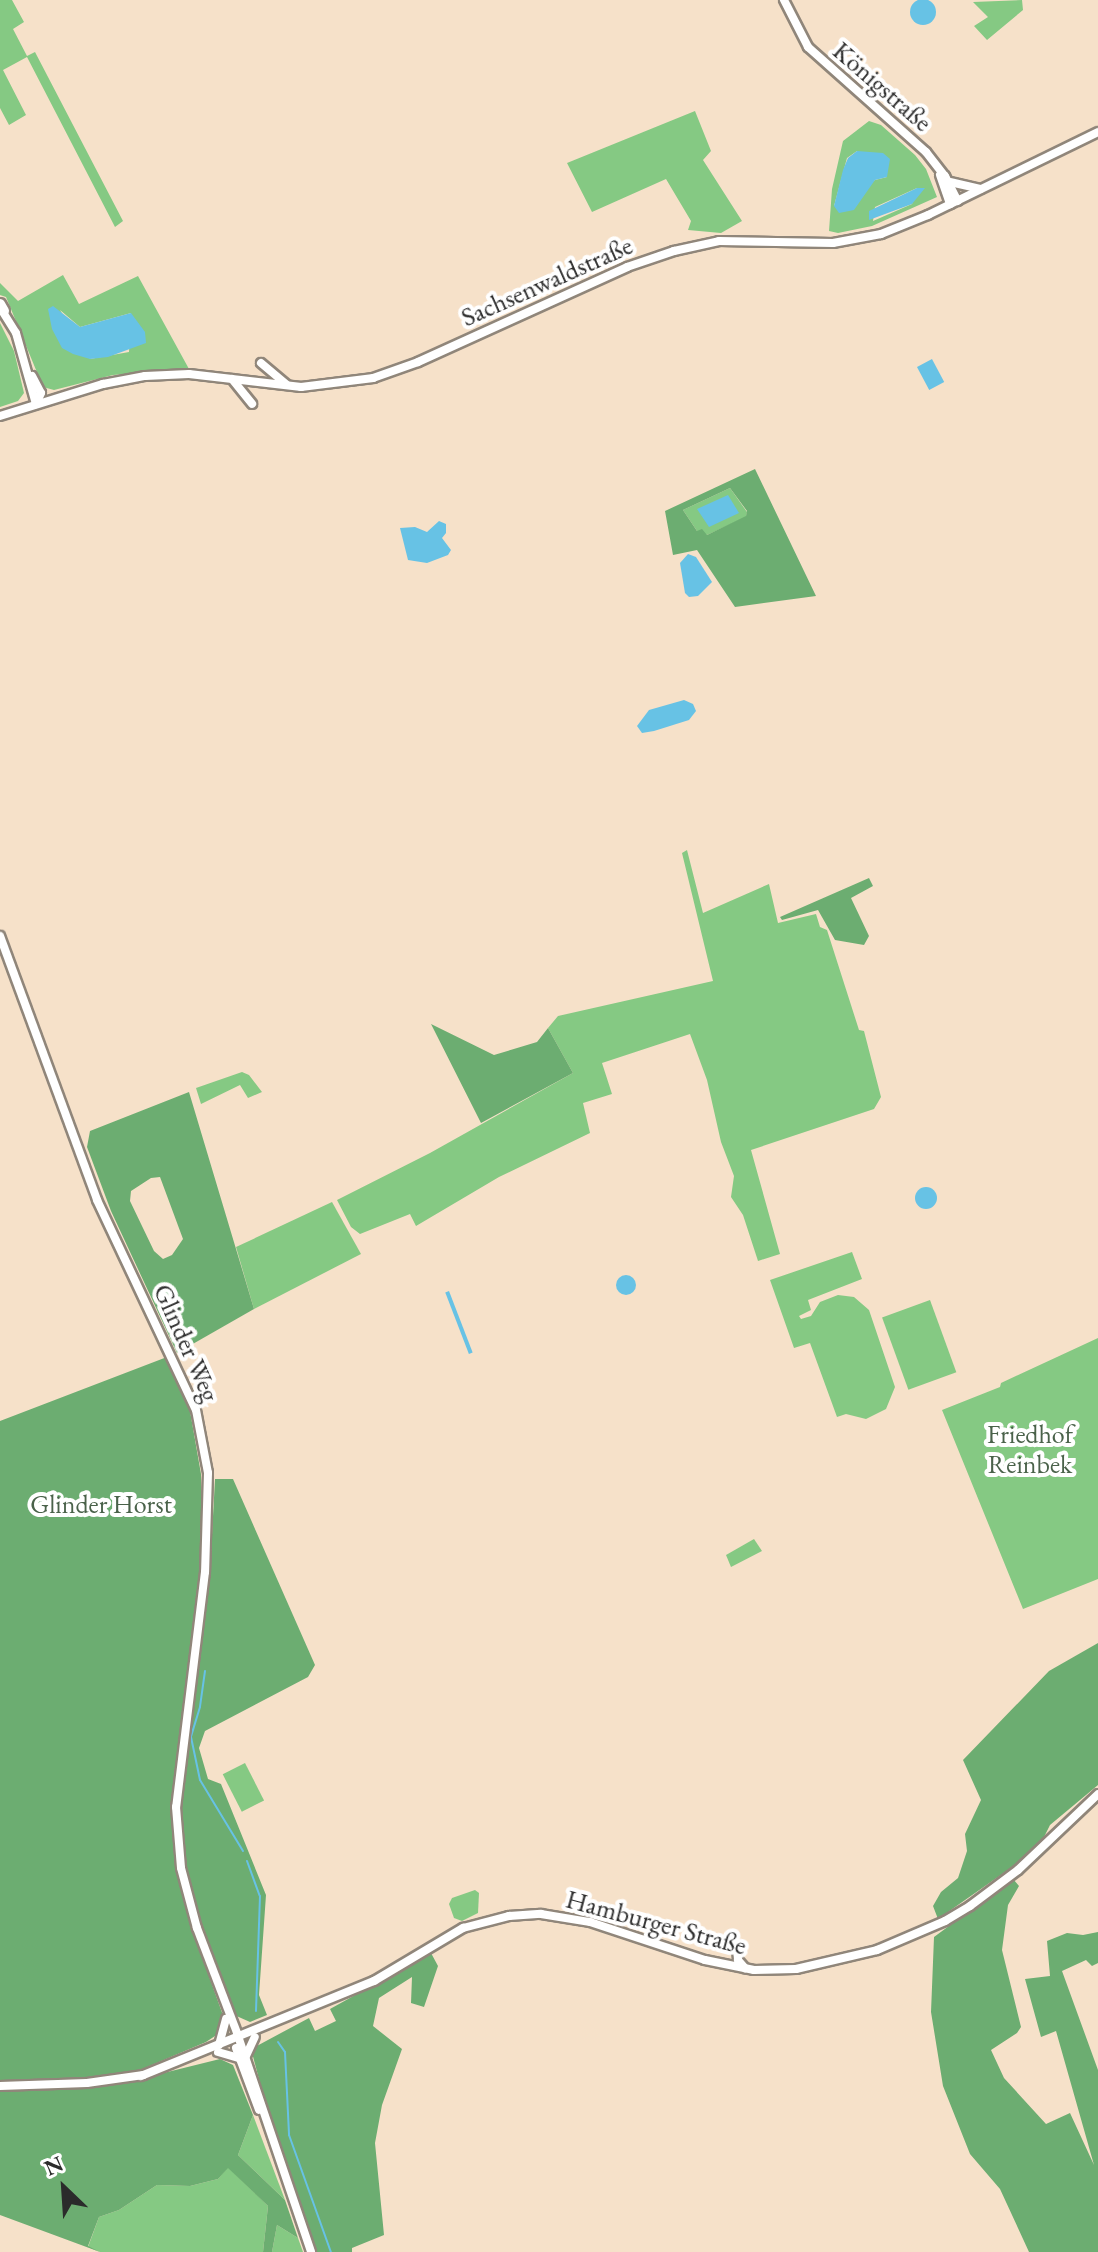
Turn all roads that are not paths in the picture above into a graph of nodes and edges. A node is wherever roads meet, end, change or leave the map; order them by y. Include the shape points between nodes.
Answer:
1 (784, 0) edge
2 (1098, 132) edge
3 (937, 166) junction
4 (949, 181) junction
5 (980, 189) junction
6 (954, 202) junction
7 (1, 308) edge
8 (261, 363) dead end
9 (26, 364) junction
10 (231, 379) junction
11 (38, 386) junction
12 (290, 387) junction
13 (66, 395) junction
14 (36, 404) junction
15 (252, 404) dead end
16 (0, 416) edge
17 (0, 936) edge
18 (1098, 1794) edge
19 (737, 1948) dead end
20 (746, 1968) junction
21 (316, 2007) junction
22 (229, 2020) junction
23 (262, 2028) junction
24 (255, 2037) junction
25 (236, 2041) junction
26 (218, 2049) junction
27 (242, 2059) junction
28 (0, 2086) edge
29 (311, 2252) edge

1 - 3 main road, Königstraße via 814,53
2 - 5 main road, Sachsenwaldstraße
3 - 4 main road, Königstraße
3 - 6 main road
4 - 5 main road
4 - 6 main road, Königstraße
5 - 6 main road, Sachsenwaldstraße
6 - 12 main road, Sachsenwaldstraße via 850,241 719,241 674,251 373,378
7 - 9 main road
8 - 12 main road
9 - 11 main road
9 - 14 main road
10 - 12 main road, Sachsenwaldstraße
10 - 13 main road, Sachsenwaldstraße via 145,376
10 - 15 main road
11 - 13 main road
11 - 14 main road via 41,397
13 - 14 main road, Sachsenwaldstraße
14 - 16 main road, Sachsenwaldstraße
17 - 22 main road, Glinder Weg via 97,1200 196,1410 208,1473 205,1572 176,1807 181,1868
18 - 20 main road, Hamburger Straße via 1018,1870 945,1921 834,1962 796,1969
19 - 20 main road via 738,1960
20 - 21 main road, Hamburger Straße via 557,1916 509,1916 454,1932 387,1974
21 - 23 main road, Hamburger Straße
21 - 24 main road, Hamburger Straße
22 - 23 main road
22 - 25 main road, Glinder Weg
22 - 26 main road
23 - 25 main road, Hamburger Straße
24 - 25 main road, Hamburger Straße
24 - 27 main road
25 - 26 main road, Hamburger Straße
25 - 27 main road, Glinder Weg
26 - 27 main road
26 - 28 main road, Hamburger Straße via 141,2076
27 - 29 main road, Glinder Weg

